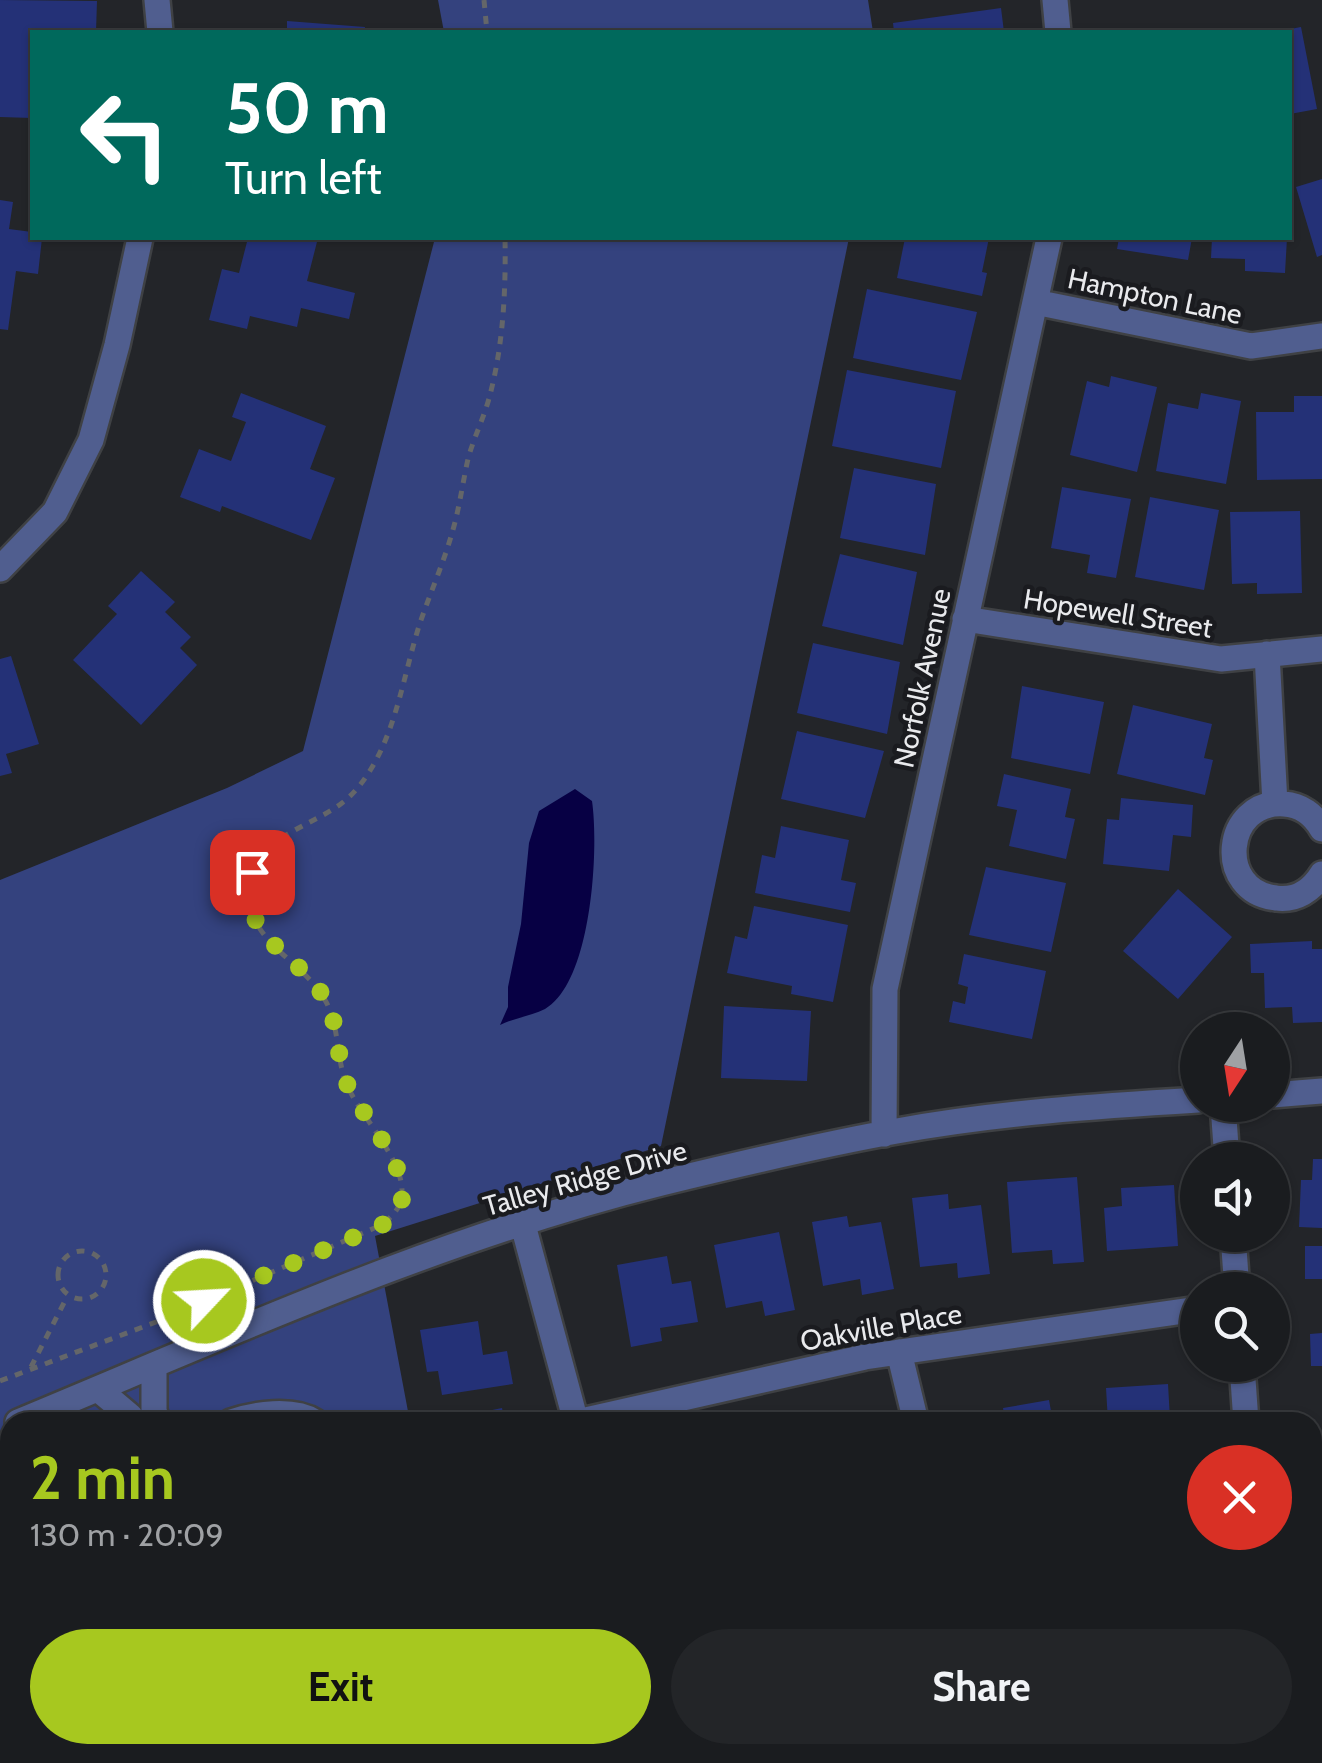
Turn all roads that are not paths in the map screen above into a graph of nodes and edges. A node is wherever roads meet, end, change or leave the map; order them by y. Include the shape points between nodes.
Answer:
1 (157, 0) edge
2 (1054, 0) edge
3 (160, 30) edge
4 (1058, 30) edge
5 (140, 240) edge
6 (1048, 240) edge
7 (1034, 302) junction
8 (1322, 336) edge
9 (0, 569) edge
10 (965, 619) junction
11 (1322, 649) edge
12 (1268, 654) junction
13 (1275, 804) junction
14 (1322, 829) edge
15 (1322, 874) edge
16 (1322, 1092) edge
17 (1290, 1094) edge
18 (1180, 1101) edge
19 (884, 1134) junction
20 (523, 1225) junction
21 (1180, 1312) edge
22 (899, 1352) junction
23 (154, 1366) junction
24 (1243, 1382) edge
25 (98, 1389) junction
26 (42, 1412) edge
27 (125, 1412) edge
28 (154, 1412) edge
29 (573, 1412) edge
30 (622, 1412) edge
31 (914, 1412) edge
32 (1245, 1412) edge

1 - 3 street
2 - 4 street
5 - 9 street via 91,440 55,512
6 - 7 street, Norfolk Avenue
7 - 8 street, Hampton Lane via 1250,346
7 - 10 street, Norfolk Avenue
10 - 12 street, Hopewell Street via 1221,659
10 - 19 street, Norfolk Avenue via 885,989
11 - 12 street, Hopewell Street
12 - 13 street
13 - 14 street via 1307,812
13 - 15 street via 1239,828 1232,856 1236,871 1256,893 1285,899 1302,894
16 - 17 street
18 - 19 street, Talley Ridge Drive via 1070,1108
19 - 20 street, Talley Ridge Drive via 659,1184
20 - 23 street, Talley Ridge Drive via 343,1287
20 - 29 street
21 - 22 street, Oakville Place
22 - 30 street, Oakville Place
22 - 31 street
23 - 25 street, Talley Ridge Drive
23 - 28 street
24 - 32 street
25 - 26 street, Talley Ridge Drive
25 - 27 street

